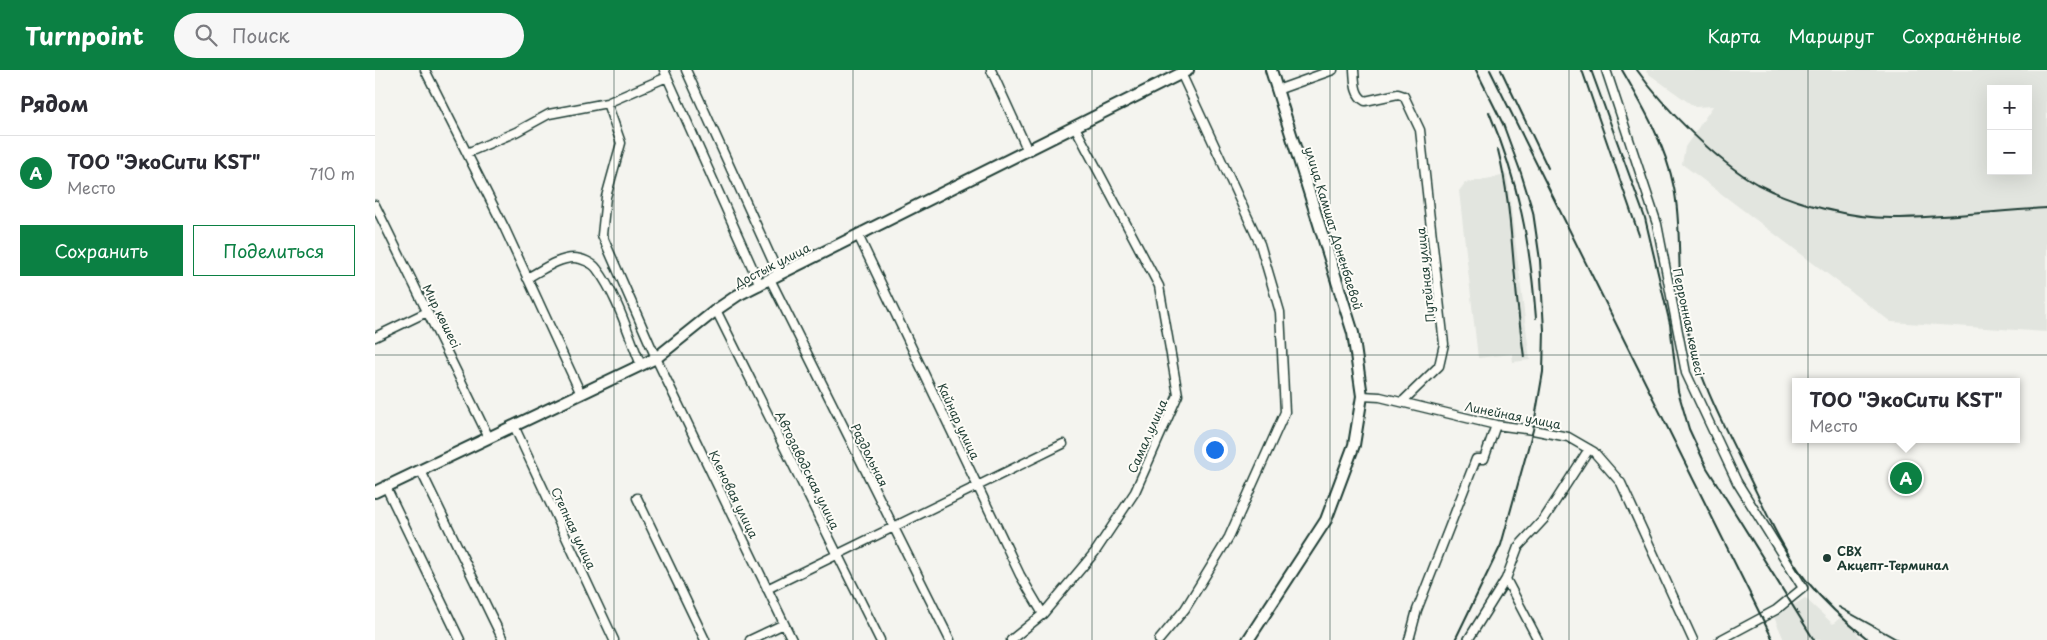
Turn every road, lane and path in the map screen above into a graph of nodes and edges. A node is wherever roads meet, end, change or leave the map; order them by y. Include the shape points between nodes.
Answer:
1 (425, 70) edge
2 (686, 70) edge
3 (991, 70) edge
4 (1271, 70) edge
5 (1333, 70) edge
6 (1354, 70) edge
7 (1606, 70) edge
8 (1185, 72) edge
9 (665, 74) edge
10 (1277, 90) junction
11 (607, 103) junction
12 (1075, 127) junction
13 (1028, 151) junction
14 (467, 153) junction
15 (375, 205) edge
16 (858, 235) junction
17 (775, 277) junction
18 (527, 278) junction
19 (760, 285) junction
20 (715, 310) junction
21 (427, 312) junction
22 (375, 336) edge
23 (656, 358) junction
24 (641, 365) junction
25 (581, 394) junction
26 (1362, 396) junction
27 (1402, 402) junction
28 (1496, 425) junction
29 (514, 426) junction
30 (489, 438) junction
31 (1063, 444) dead end
32 (1589, 449) junction
33 (421, 470) junction
34 (978, 486) junction
35 (386, 487) junction
36 (375, 492) edge
37 (637, 498) dead end
38 (893, 527) junction
39 (837, 555) junction
40 (1506, 579) junction
41 (767, 589) junction
42 (1043, 614) junction
43 (784, 624) junction
44 (460, 640) edge
45 (503, 640) edge
46 (614, 640) edge
47 (705, 640) edge
48 (751, 640) edge
49 (792, 640) edge
50 (879, 640) edge
51 (950, 640) edge
52 (1011, 640) edge
53 (1159, 640) edge
54 (1248, 640) edge
55 (1409, 640) edge
56 (1468, 640) edge
57 (1537, 640) edge
58 (1693, 640) edge
59 (1720, 640) edge

1 - 14 street
2 - 17 street, Раздольная
3 - 13 street
4 - 10 street, улица Камшат Доненбаевой
5 - 10 street
6 - 27 street, Путейная улица via 1356,90 1361,98 1365,101 1398,94 1404,96 1420,130 1443,344 1439,366
7 - 59 street, Перронная көшесі via 1657,224 1686,373 1737,482 1803,588 1776,610
8 - 12 street, Достык улица
8 - 53 street via 1259,244 1280,312 1285,412 1229,537 1185,609
9 - 11 street
9 - 19 street
10 - 26 street, улица Камшат Доненбаевой via 1353,333
11 - 14 street via 549,114
11 - 23 street, Кленовая улица via 621,143 606,197 602,235
12 - 13 street, Достык улица
12 - 42 street, Самал улица via 1159,286 1178,395 1135,492 1095,552
13 - 16 street, Достык улица
14 - 18 street
15 - 21 street, Мир көшесі
16 - 17 street, Достык улица
16 - 34 street, Кайнар улица
17 - 19 street, Достык улица
17 - 38 street, Раздольная
18 - 24 street via 563,260 575,258 597,268
18 - 25 street
19 - 20 street, Достык улица
20 - 23 street, Достык улица
20 - 39 street, Автозаводская улица
21 - 22 street
21 - 30 street, Мир көшесі
23 - 24 street, Достык улица
23 - 41 street, Кленовая улица
24 - 25 street, Достык улица
25 - 29 street, Достык улица
26 - 27 street, Линейная улица
26 - 54 street, улица Камшат Доненбаевой via 1354,445 1326,520
27 - 28 street, Линейная улица
28 - 32 street, Линейная улица via 1568,437
28 - 55 street via 1484,458 1476,459 1417,610
29 - 30 street, Достык улица
29 - 46 street, Степная улица
30 - 33 street, Достык улица
31 - 34 street
32 - 40 street via 1545,519 1518,547
32 - 58 street, Линейная улица via 1621,483
33 - 35 street, Достык улица
33 - 45 street
34 - 38 street
34 - 42 street, Кайнар улица
35 - 36 street, Достык улица
35 - 44 street
37 - 47 street
38 - 39 street
38 - 51 street, Раздольная
39 - 41 street
39 - 50 street, Автозаводская улица
40 - 56 street
40 - 57 street
41 - 43 street, Кленовая улица
42 - 52 street, Самал улица
43 - 48 street
43 - 49 street, Кленовая улица

